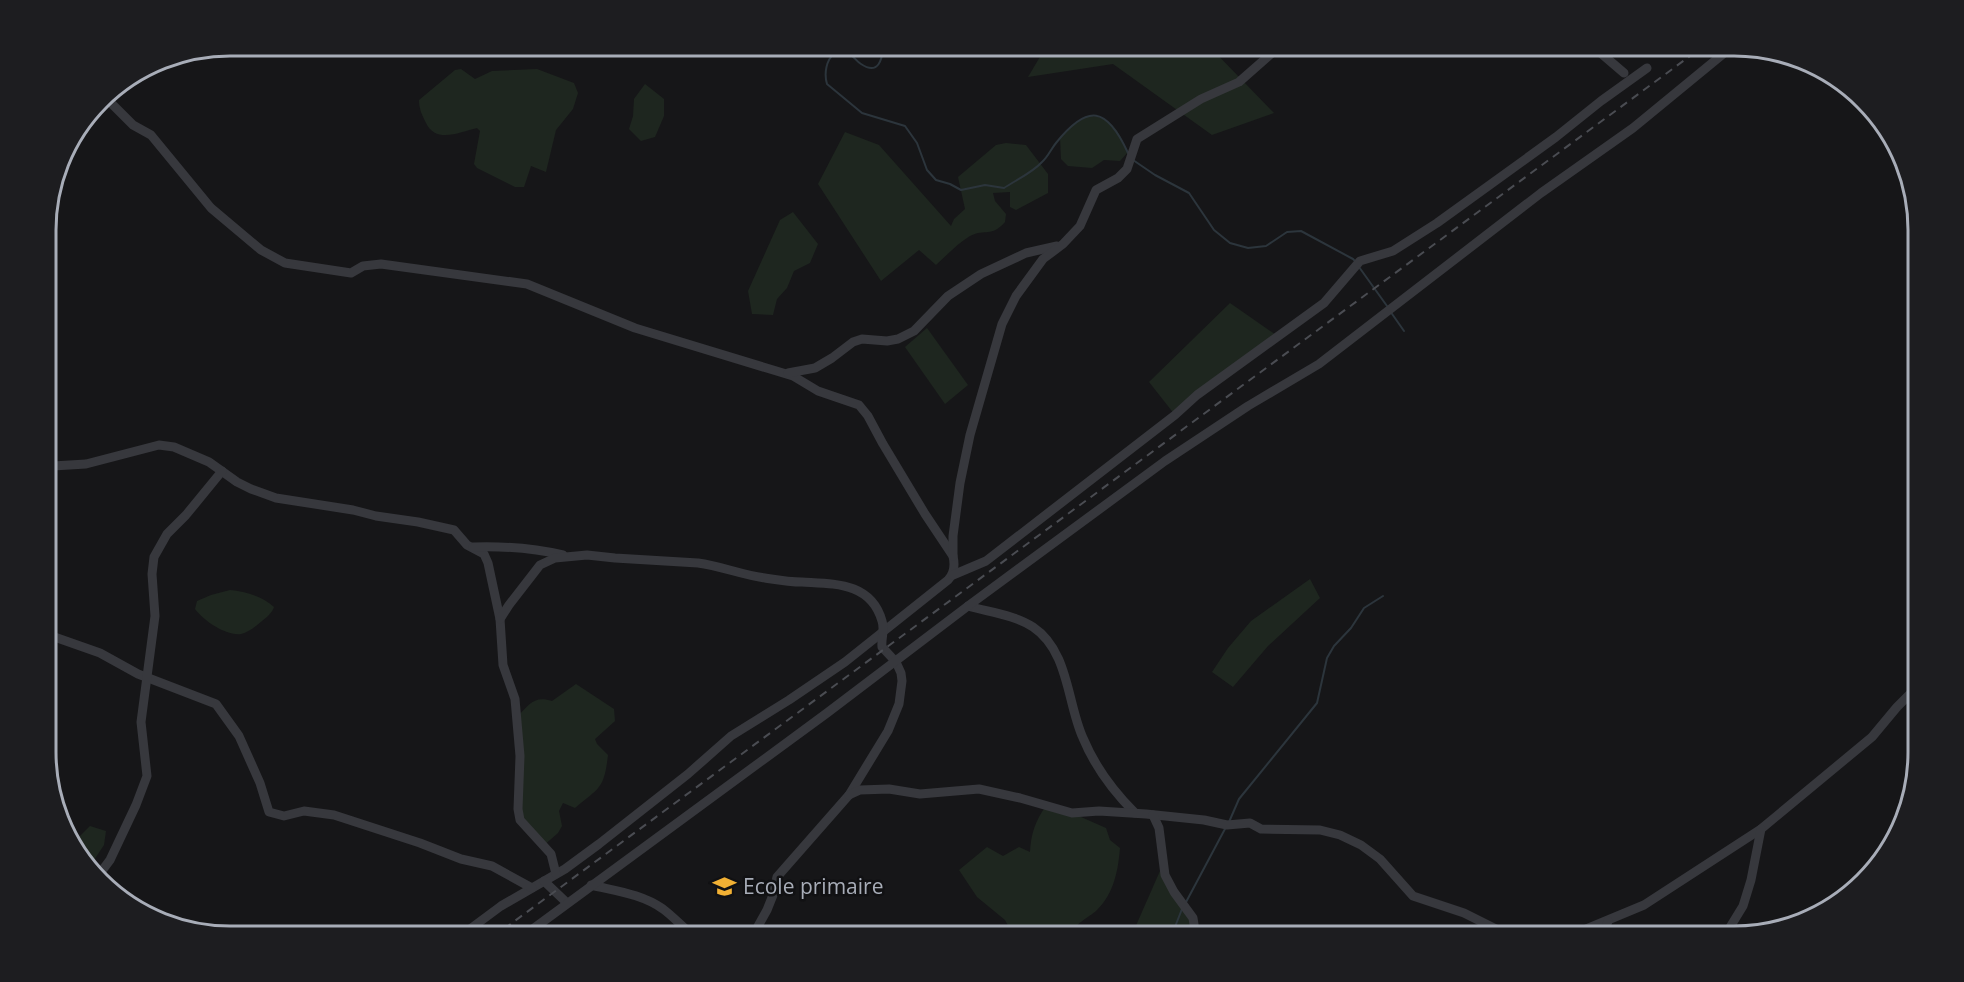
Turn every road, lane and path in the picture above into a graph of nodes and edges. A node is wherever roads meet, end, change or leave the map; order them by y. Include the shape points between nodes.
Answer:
1 (1269, 56) edge
2 (1604, 56) edge
3 (1721, 56) edge
4 (1647, 68) dead end
5 (1624, 73) dead end
6 (111, 103) edge
7 (1063, 244) junction
8 (786, 373) junction
9 (56, 466) edge
10 (222, 471) junction
11 (470, 547) junction
12 (564, 556) junction
13 (953, 556) junction
14 (953, 575) junction
15 (968, 606) junction
16 (500, 619) junction
17 (884, 633) junction
18 (56, 638) edge
19 (896, 662) junction
20 (147, 677) junction
21 (1908, 696) edge
22 (849, 795) junction
23 (1135, 813) junction
24 (1153, 815) junction
25 (1761, 828) junction
26 (102, 870) edge
27 (556, 874) junction
28 (544, 881) junction
29 (591, 885) junction
30 (532, 888) junction
31 (567, 903) junction
32 (1608, 921) junction
33 (474, 926) edge
34 (537, 926) edge
35 (682, 926) edge
36 (758, 926) edge
37 (1194, 926) edge
38 (1490, 926) edge
39 (1596, 926) edge
40 (1606, 926) edge
41 (1731, 926) edge

1 - 7 street via 1239,82 1201,99 1137,139 1127,169 1096,190 1080,226
2 - 5 street
3 - 15 street via 1634,128 1541,193 1319,363 1165,461
4 - 14 street via 1437,223 1394,251 1360,261 1324,303 1197,395 986,561
6 - 8 street via 133,125 151,135 211,208 261,250 285,263 351,273 363,266 386,265 527,284 635,328
7 - 8 street via 1026,253 981,274 948,296 914,331 898,339 862,339 815,368
7 - 13 street via 1038,266 1002,324 970,435 960,483
8 - 13 street via 815,390 864,409
9 - 10 street via 86,464 159,445 174,447
10 - 11 street via 251,489 276,498 454,530
10 - 20 street via 167,534 154,556 155,616
11 - 12 street via 538,549
11 - 16 street via 485,556
12 - 16 street via 540,565
12 - 17 street via 698,563 756,577 844,585 860,591 873,603
13 - 14 street
14 - 17 street
15 - 19 street
15 - 23 street via 1017,620 1046,638 1067,681 1083,741 1107,783
16 - 27 street via 503,665 516,708 520,820 551,855
17 - 19 street via 882,648
17 - 27 street via 731,736 688,774
18 - 20 street via 100,653
19 - 22 street via 902,681 899,704 888,731
19 - 29 street
20 - 26 street via 141,722 147,776
20 - 30 street via 216,704 239,736 269,812 284,816 304,811 334,815 492,867
21 - 25 street via 1872,738
22 - 23 street via 860,790 920,794 979,789 1072,813
22 - 36 street via 777,877
23 - 24 street
24 - 37 street via 1159,828 1166,875
24 - 38 street via 1340,835 1380,859 1413,896
25 - 32 street via 1660,896
25 - 41 street via 1743,906
27 - 28 street
28 - 30 street
28 - 31 street
29 - 31 street
29 - 35 street via 636,895 663,909
30 - 33 street
31 - 34 street
32 - 39 street
32 - 40 street

